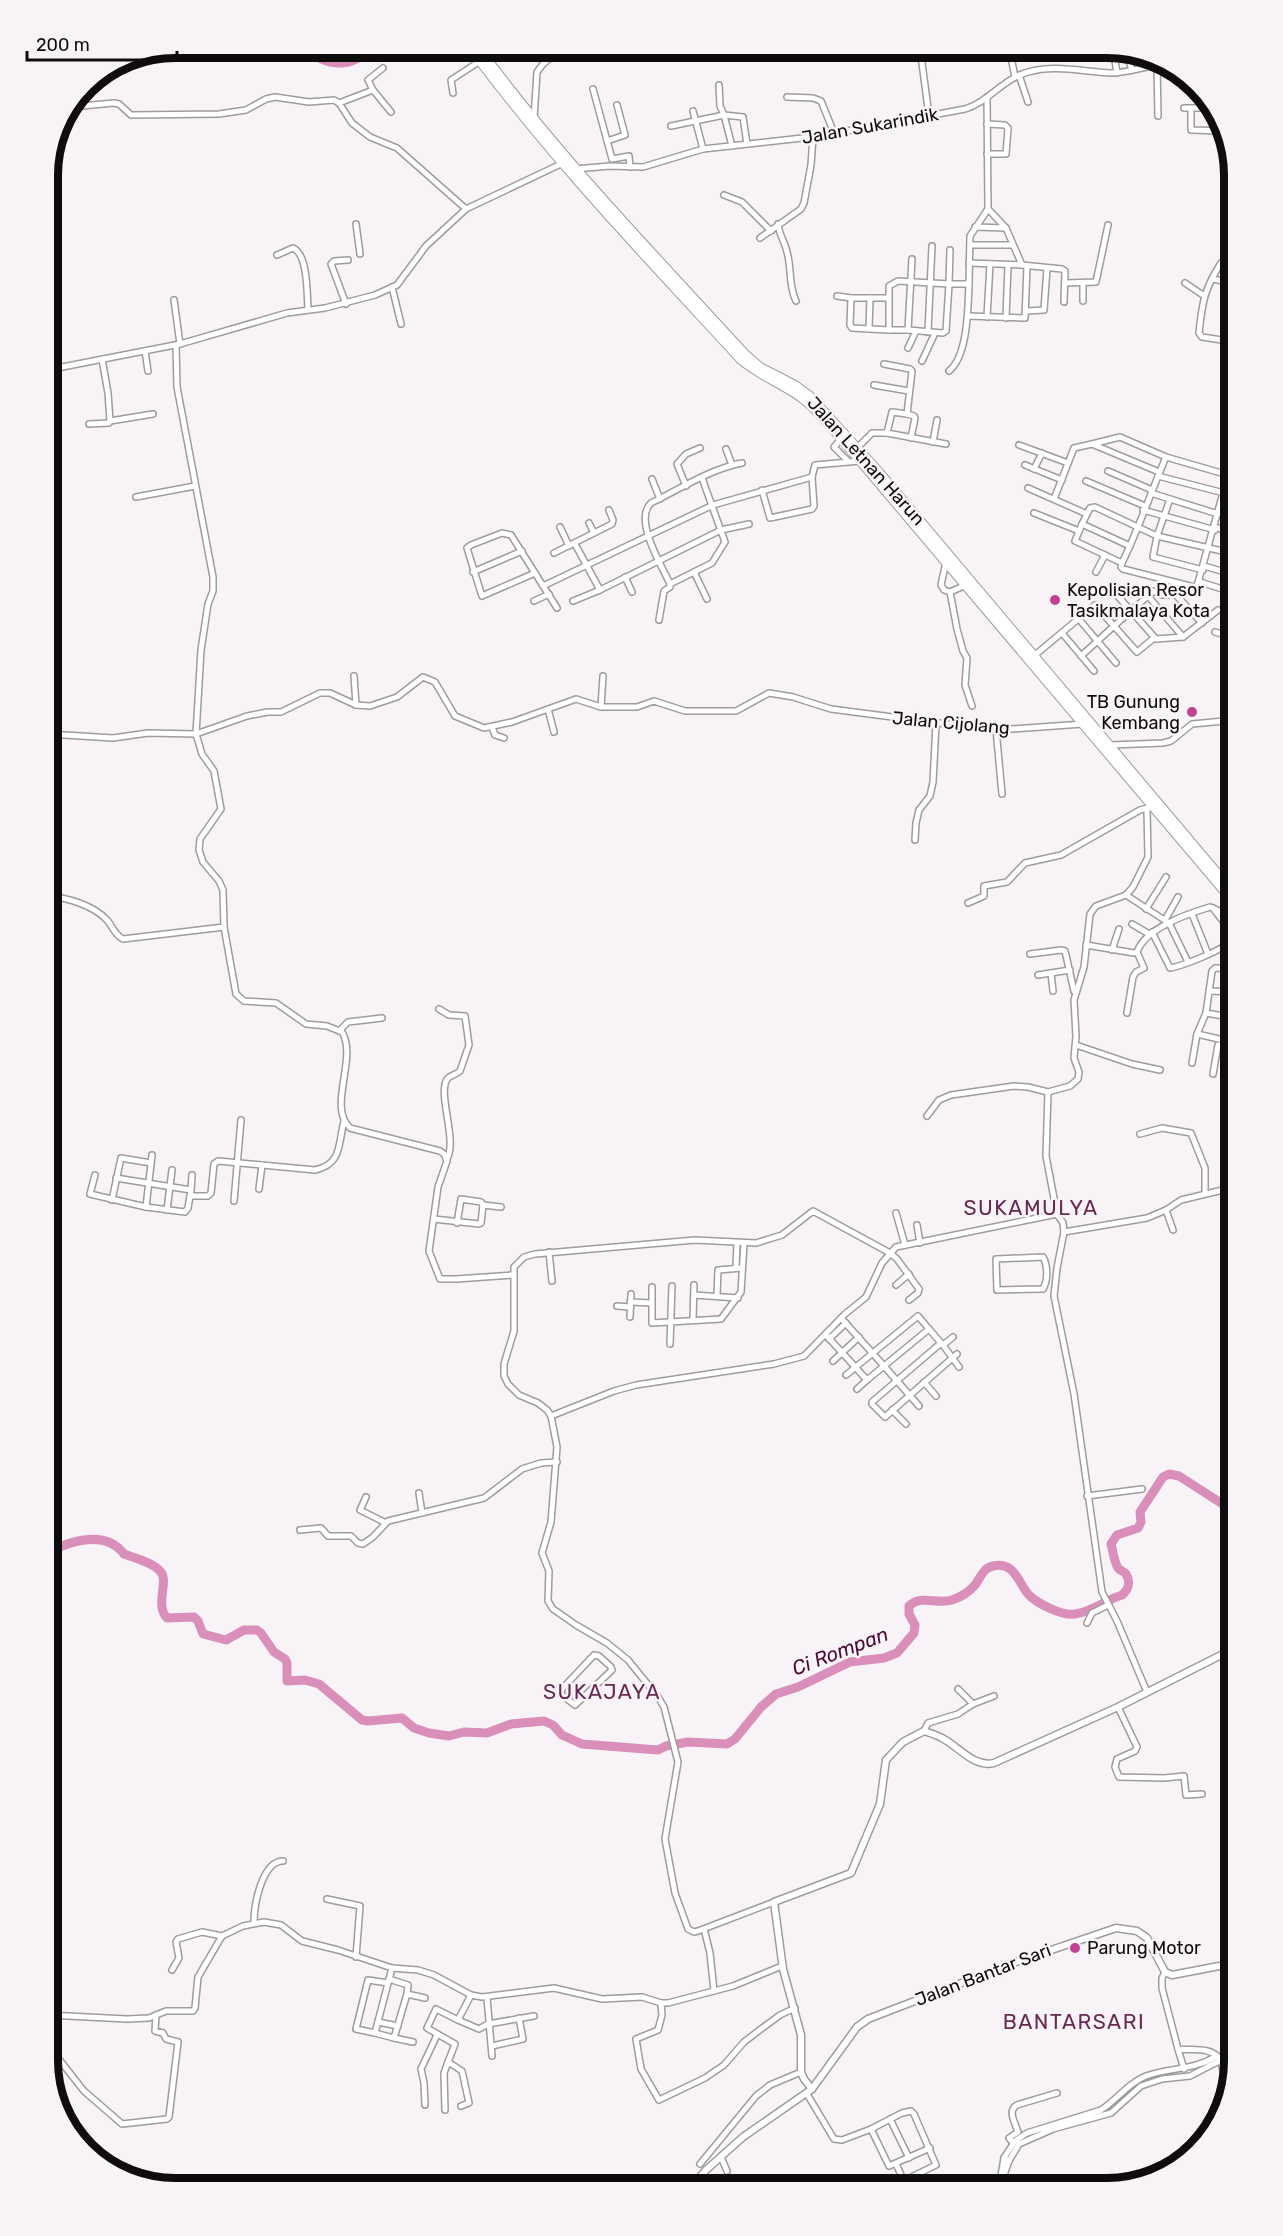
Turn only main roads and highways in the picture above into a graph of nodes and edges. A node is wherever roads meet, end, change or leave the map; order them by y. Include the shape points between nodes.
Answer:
1 (478, 59) edge
2 (487, 59) edge
3 (565, 162) junction
4 (662, 268) junction
5 (863, 459) junction
6 (946, 558) junction
7 (1048, 677) junction
8 (1125, 768) junction
9 (1224, 881) edge
10 (1224, 891) edge

1 - 3 main road, Jalan Letnan Harun via 514,107
2 - 3 main road, Jalan Letnan Harun
3 - 4 main road, Jalan Letnan Harun
4 - 5 main road, Jalan Letnan Harun via 741,360 806,401 840,440
4 - 5 main road, Jalan Letnan Harun via 760,367 810,396
5 - 6 main road, Jalan Letnan Harun
6 - 7 main road, Jalan Letnan Harun
6 - 7 main road, Jalan Letnan Harun via 1035,655
7 - 8 main road, Jalan Letnan Harun via 1083,724
7 - 8 main road, Jalan Letnan Harun via 1111,745
8 - 9 main road, Jalan Letnan Harun
8 - 10 main road, Jalan Letnan Harun via 1149,806

